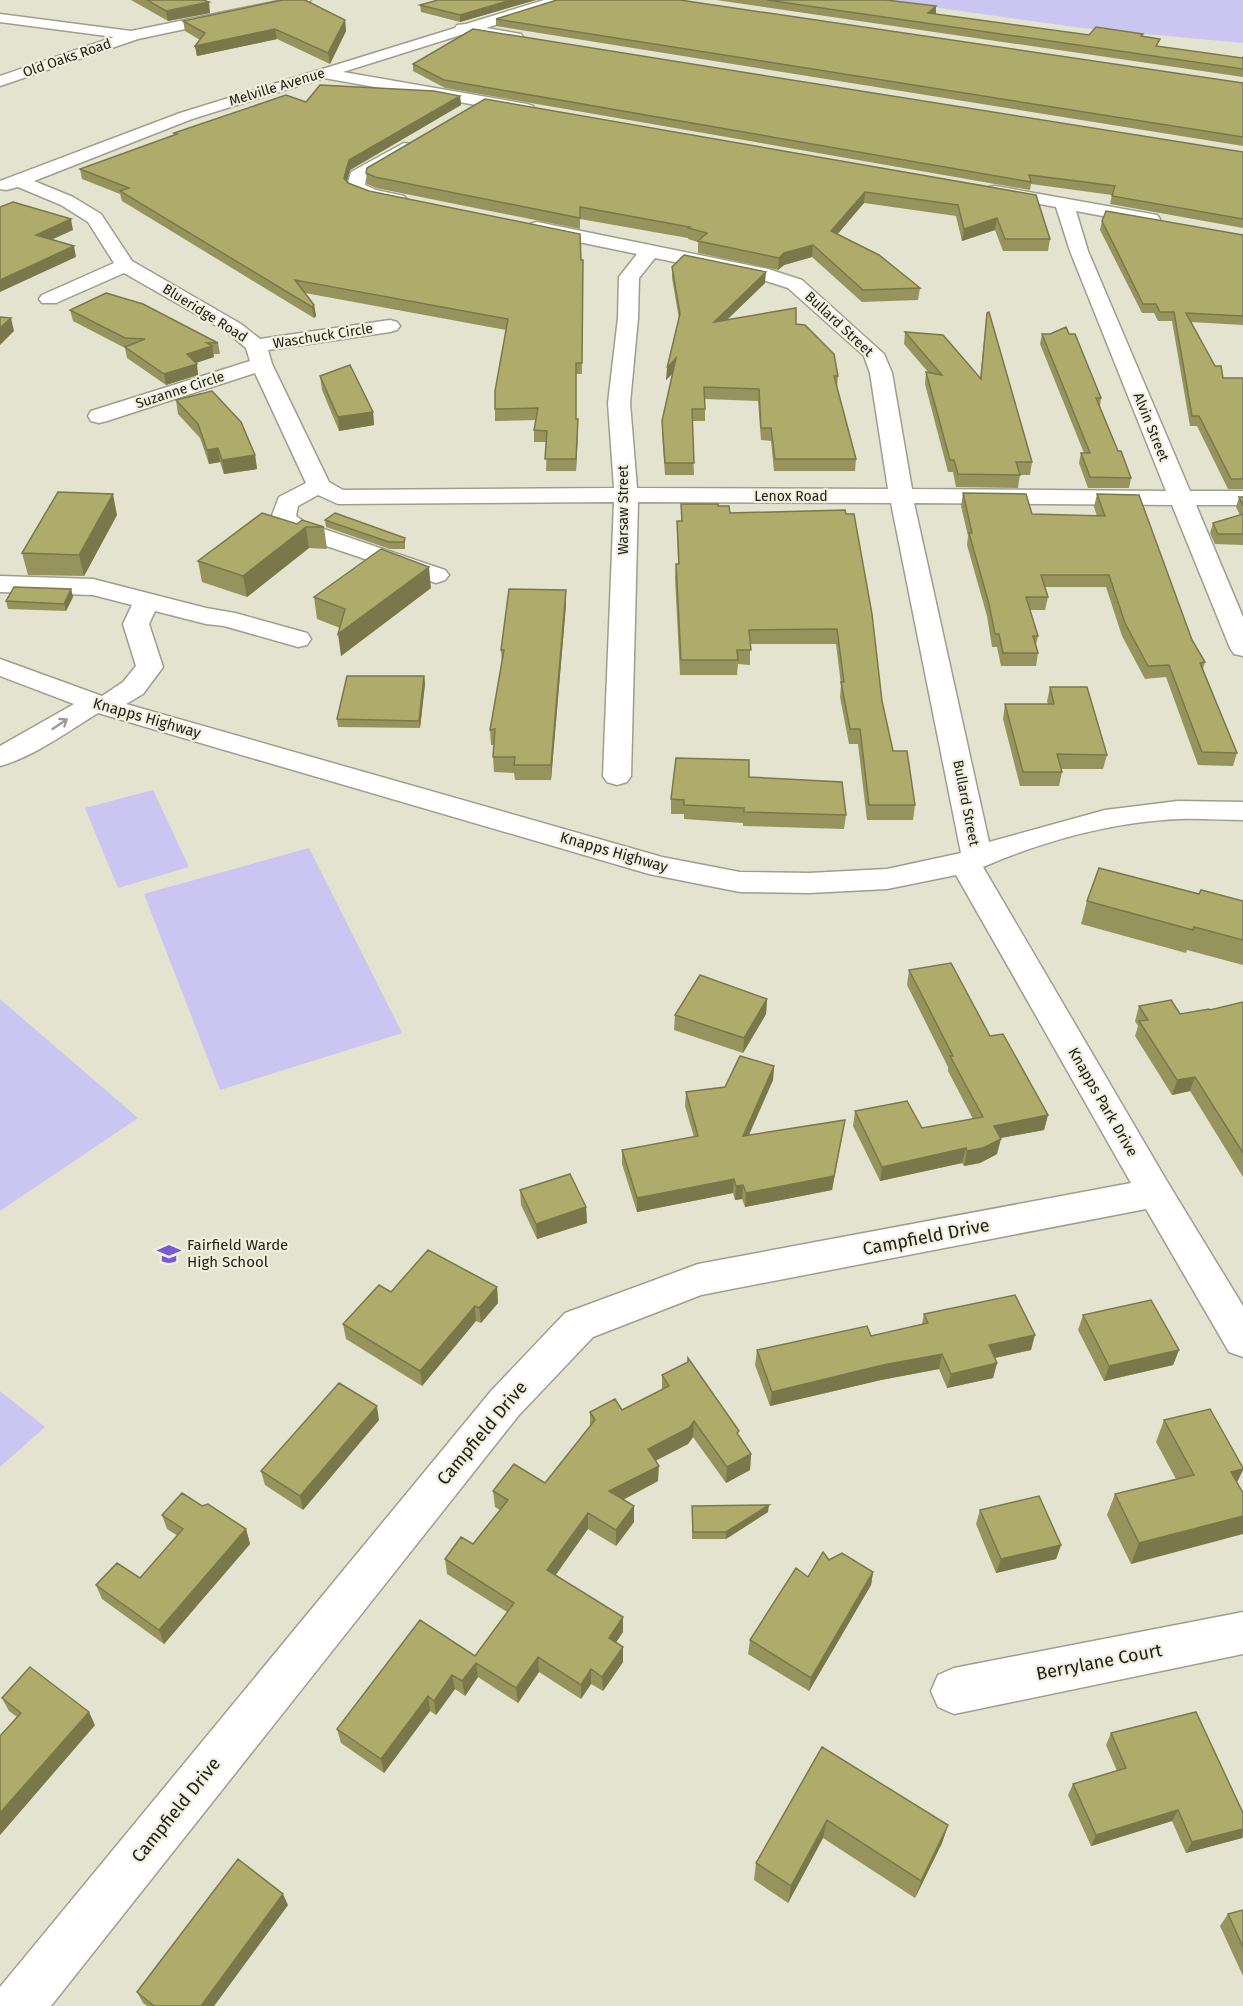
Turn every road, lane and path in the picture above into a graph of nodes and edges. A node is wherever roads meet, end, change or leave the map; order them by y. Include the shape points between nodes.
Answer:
1 (304, 0) edge
2 (559, 0) edge
3 (0, 18) edge
4 (462, 28) junction
5 (134, 35) junction
6 (531, 40) edge
7 (322, 73) junction
8 (0, 81) edge
9 (483, 101) junction
10 (541, 111) edge
11 (459, 115) edge
12 (419, 139) edge
13 (8, 183) edge
14 (982, 189) edge
15 (1064, 203) junction
16 (417, 204) edge
17 (1164, 221) edge
18 (522, 225) edge
19 (650, 251) junction
20 (125, 265) junction
21 (49, 299) dead end
22 (390, 326) dead end
23 (258, 355) junction
24 (99, 416) dead end
25 (328, 492) junction
26 (626, 495) junction
27 (901, 496) junction
28 (1180, 498) junction
29 (1243, 498) edge
30 (436, 575) dead end
31 (0, 584) edge
32 (146, 602) junction
33 (298, 639) dead end
34 (1243, 648) edge
35 (13, 673) edge
36 (0, 694) edge
37 (99, 704) junction
38 (0, 757) edge
39 (617, 776) dead end
40 (1243, 810) edge
41 (971, 860) junction
42 (1155, 1193) junction
43 (1243, 1340) edge
44 (1243, 1633) edge
45 (954, 1691) dead end
46 (18, 2006) edge

1 - 5 street, Old Oaks Road
2 - 4 street, Melville Avenue
3 - 5 street, Old Oaks Road
4 - 6 street
4 - 7 street, Melville Avenue
5 - 8 street, Old Oaks Road
7 - 9 street
7 - 13 street, Melville Avenue via 186,116
9 - 10 street
9 - 11 street
12 - 16 street via 357,176 356,187
13 - 20 street, Blueridge Road via 67,201 95,218
14 - 15 street
15 - 17 street
15 - 28 street, Alvin Street via 1079,251
18 - 19 street, Bullard Street
19 - 26 street, Warsaw Street via 629,278 619,403
19 - 27 street, Bullard Street via 795,284 874,354 881,373
20 - 21 street
20 - 23 street, Blueridge Road via 234,328
22 - 23 street, Waschuck Circle
23 - 24 street, Suzanne Circle
23 - 25 street, Blueridge Road
25 - 26 street, Lenox Road
25 - 30 street via 287,502 283,518 297,528
26 - 27 street, Lenox Road
26 - 39 street, Warsaw Street
27 - 28 street, Lenox Road
27 - 41 street, Bullard Street
28 - 29 street, Lenox Road
28 - 34 street, Alvin Street
31 - 32 street via 93,587
32 - 33 street via 226,618
32 - 37 street via 136,624 150,667 133,688
35 - 36 street
35 - 37 street, Knapps Highway
38 -> 37 street
37 - 41 street, Knapps Highway via 660,867 717,878 809,883 887,879
40 - 41 street, Knapps Highway via 1179,810 1105,819 1005,846
41 - 42 street, Knapps Park Drive
42 - 43 street, Knapps Park Drive
42 - 46 street, Campfield Drive via 698,1280 579,1325 505,1403
44 - 45 street, Berrylane Court

